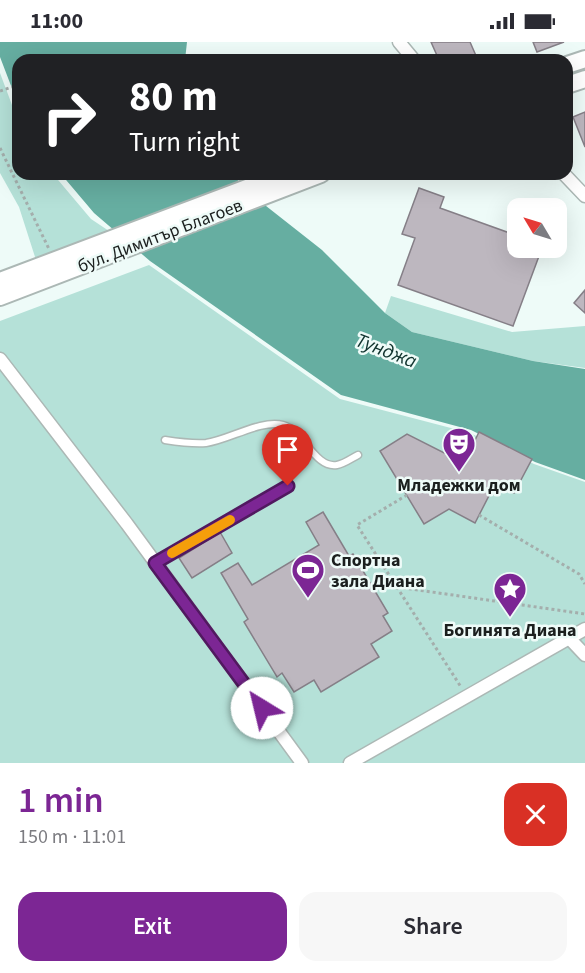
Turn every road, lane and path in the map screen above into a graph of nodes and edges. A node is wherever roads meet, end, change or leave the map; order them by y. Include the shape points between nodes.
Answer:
1 (399, 42) edge
2 (409, 54) edge
3 (0, 148) edge
4 (12, 173) edge
5 (16, 180) edge
6 (280, 180) edge
7 (570, 180) edge
8 (585, 196) edge
9 (58, 267) junction
10 (0, 282) edge
11 (0, 297) edge
12 (0, 359) edge
13 (165, 440) dead end
14 (358, 455) dead end
15 (288, 486) dead end
16 (407, 495) dead end
17 (480, 515) dead end
18 (155, 563) junction
19 (585, 584) edge
20 (397, 587) junction
21 (585, 614) edge
22 (585, 629) edge
23 (569, 638) junction
24 (585, 655) edge
25 (467, 696) junction
26 (302, 763) edge
27 (350, 763) edge

1 - 2 street
3 - 4 path
5 - 9 path
6 - 9 main road, бул. Димитър Благоев
7 - 8 street
9 - 10 main road, бул. Димитър Благоев
9 - 11 main road, бул. Димитър Благоев
12 - 18 street
13 - 14 lane via 207,443 268,425 283,425 325,463 337,465
15 - 18 lane
16 - 20 path via 357,525
17 - 19 path via 579,574
18 - 26 street
20 - 21 path
20 - 25 path
22 - 23 street
23 - 24 street
23 - 25 street
25 - 27 street

